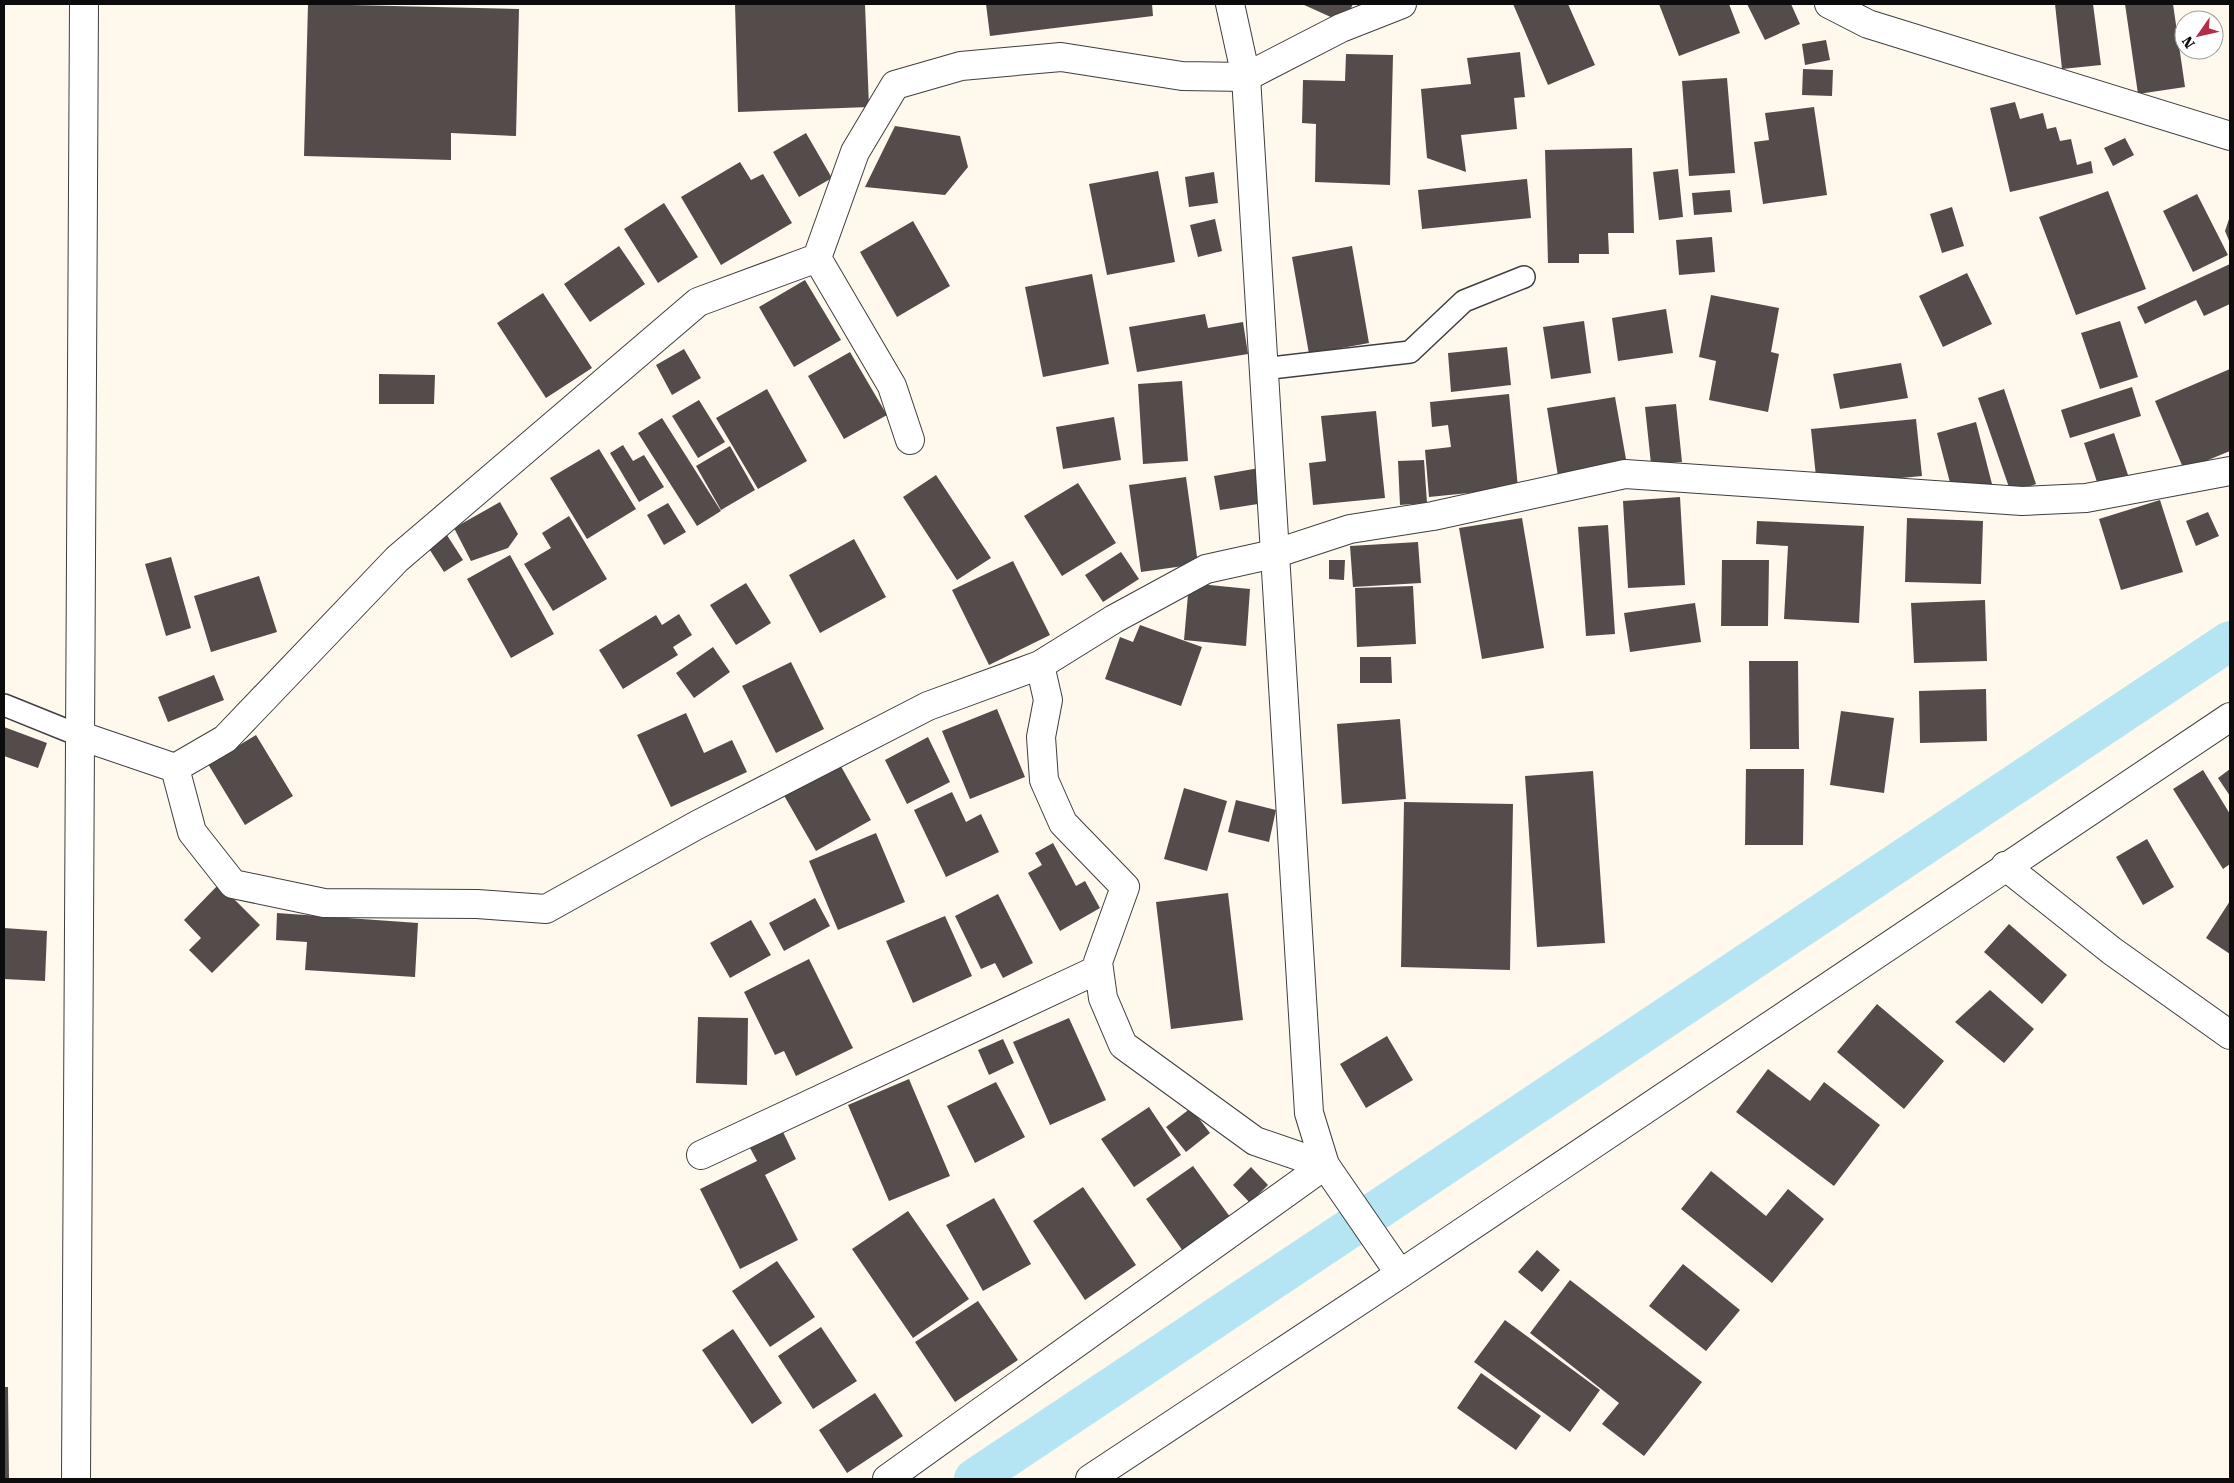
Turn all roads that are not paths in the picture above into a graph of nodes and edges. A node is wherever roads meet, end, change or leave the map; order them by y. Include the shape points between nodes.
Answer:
1 (84, 4) edge
2 (1230, 4) edge
3 (1402, 4) edge
4 (1829, 4) edge
5 (1246, 76) junction
6 (2230, 136) edge
7 (817, 258) junction
8 (1524, 277) dead end
9 (1263, 368) junction
10 (910, 440) dead end
11 (2230, 471) edge
12 (1274, 554) junction
13 (1040, 665) junction
14 (4, 705) edge
15 (2230, 716) edge
16 (81, 736) junction
17 (175, 768) junction
18 (2006, 866) junction
19 (1099, 970) junction
20 (2230, 1035) edge
21 (701, 1155) dead end
22 (1325, 1166) junction
23 (1400, 1274) junction
24 (76, 1479) edge
25 (887, 1479) edge
26 (1090, 1479) edge

1 - 16 street
2 - 5 street
3 - 5 street via 1341,28
4 - 6 street via 1868,24
5 - 7 street via 1182,76 1061,57 960,66 896,85 855,152
5 - 9 street
7 - 10 street via 892,386
7 - 17 street via 698,302 397,559 225,739
8 - 9 lane via 1464,301 1410,352
9 - 12 street
11 - 12 street via 2086,498 2022,501 1625,474 1433,516 1350,529
12 - 13 street via 1206,569 1114,619
12 - 22 street via 1309,1113
13 - 17 street via 928,706 698,825 546,909 477,904 324,903 233,884 192,832
13 - 19 street via 1048,700 1041,737 1044,780 1064,822 1125,888 1098,962
14 - 16 lane
15 - 18 street
16 - 17 street
16 - 24 street
18 - 20 street via 2112,951
18 - 23 street
19 - 21 street
19 - 22 street via 1103,998 1124,1045 1255,1141
22 - 23 street
22 - 25 street
23 - 26 street

